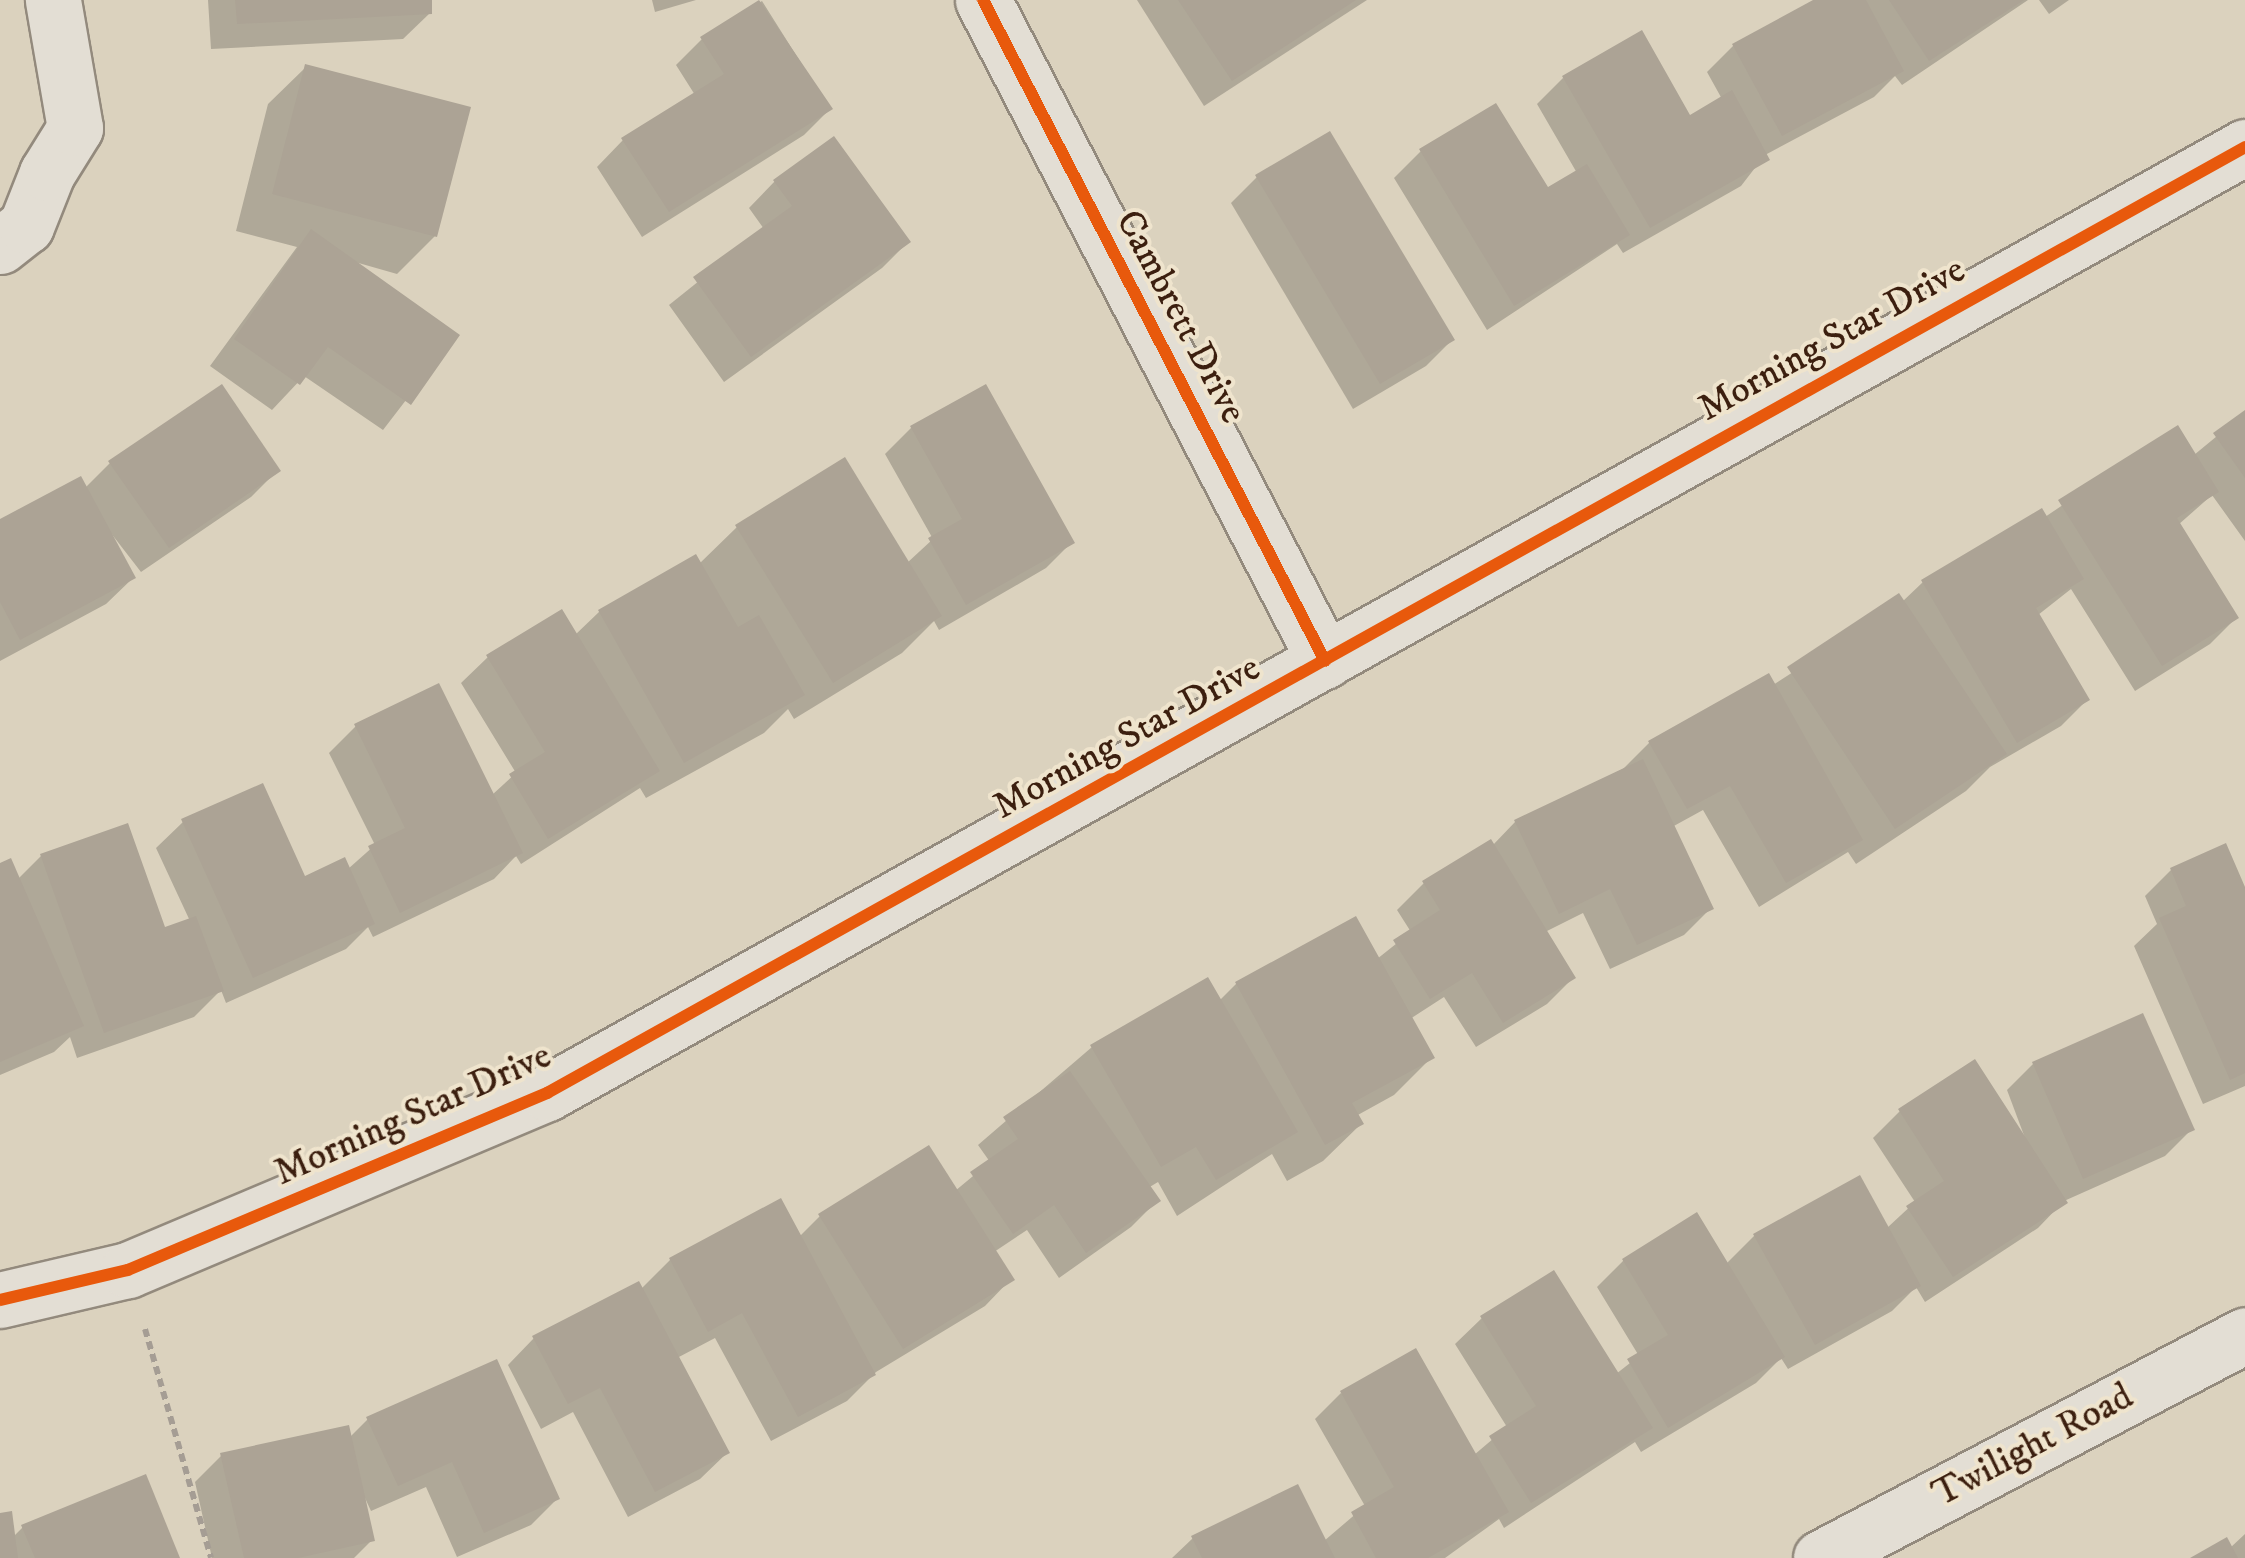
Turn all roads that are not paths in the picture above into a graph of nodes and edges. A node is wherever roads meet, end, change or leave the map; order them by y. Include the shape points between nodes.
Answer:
1 (54, 0) edge
2 (984, 0) edge
3 (2245, 147) edge
4 (0, 246) edge
5 (1325, 661) junction
6 (0, 1300) edge
7 (2245, 1334) edge
8 (1821, 1558) edge

1 - 4 street via 75,128 26,226
2 - 5 street, Cambrett Drive
3 - 5 street, Morning Star Drive
5 - 6 street, Morning Star Drive via 547,1092 128,1270
7 - 8 street, Twilight Road

